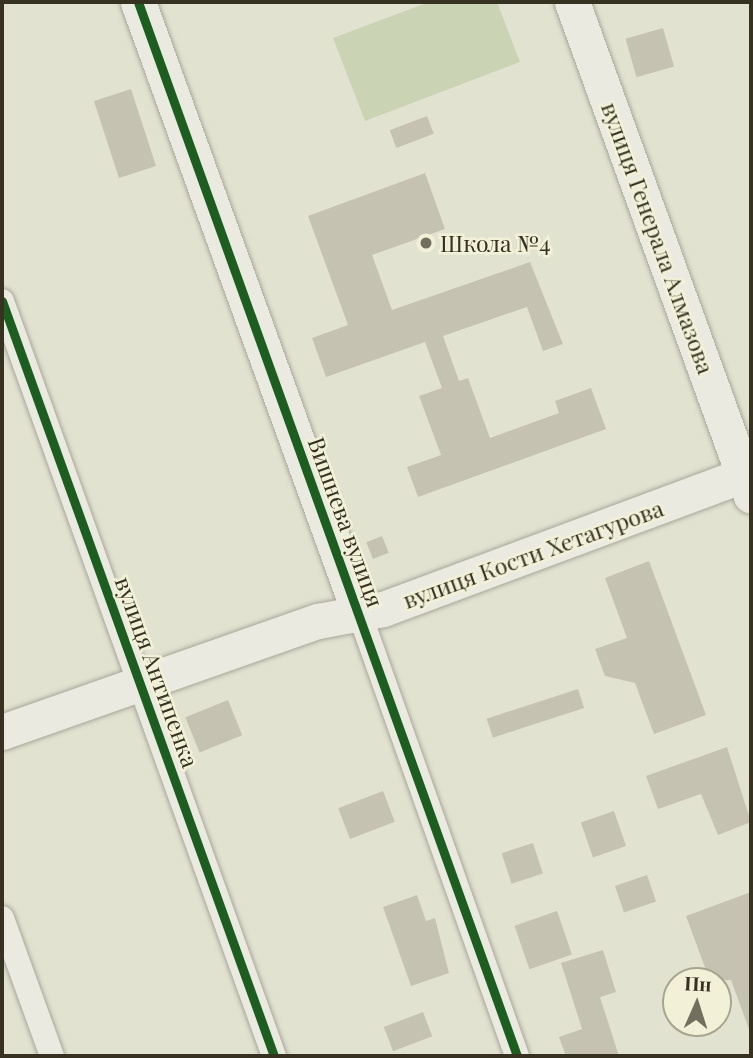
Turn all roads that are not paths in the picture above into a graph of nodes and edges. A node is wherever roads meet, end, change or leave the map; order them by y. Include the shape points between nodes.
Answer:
1 (138, 2) edge
2 (572, 2) edge
3 (2, 301) edge
4 (749, 481) edge
5 (360, 615) junction
6 (140, 682) junction
7 (2, 732) edge
8 (2, 918) edge
9 (52, 1056) edge
10 (274, 1056) edge
11 (517, 1056) edge

1 - 5 street, Вишнева вулиця
2 - 4 street, вулиця Генерала Алмазова
3 - 6 street, вулиця Антипенка
4 - 5 street, вулиця Кости Хетагурова
5 - 6 street, вулиця Кости Хетагурова via 318,621
5 - 11 street, Вишнева вулиця
6 - 7 street, вулиця Кости Хетагурова
6 - 10 street, вулиця Антипенка
8 - 9 street

